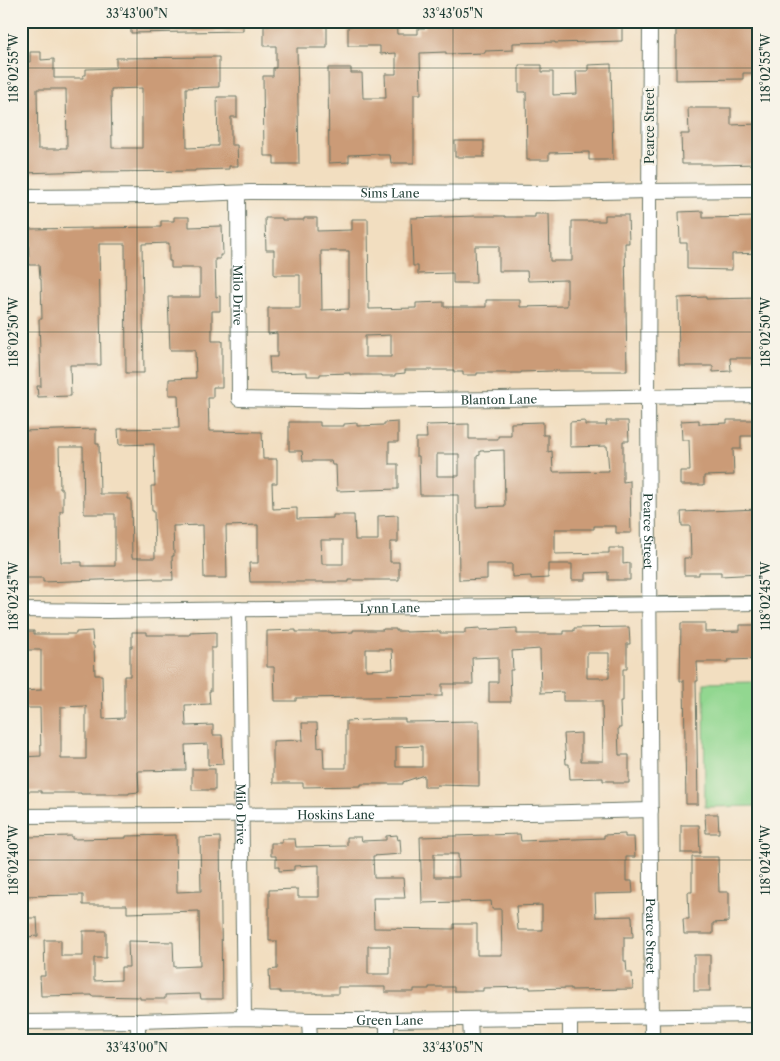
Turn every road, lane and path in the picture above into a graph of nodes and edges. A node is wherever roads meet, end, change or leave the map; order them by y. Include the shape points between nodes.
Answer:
1 (650, 21) edge
2 (759, 190) edge
3 (649, 191) junction
4 (238, 193) junction
5 (21, 197) edge
6 (759, 395) edge
7 (648, 396) junction
8 (239, 399) joint
9 (759, 603) edge
10 (650, 605) junction
11 (239, 609) junction
12 (21, 610) edge
13 (651, 810) junction
14 (241, 815) junction
15 (21, 816) edge
16 (759, 1016) edge
17 (652, 1017) junction
18 (244, 1018) junction
19 (570, 1018) junction
20 (470, 1019) junction
21 (309, 1020) junction
22 (387, 1020) junction
23 (138, 1021) junction
24 (21, 1022) edge
25 (138, 1040) edge
26 (310, 1040) edge
27 (387, 1040) edge
28 (471, 1040) edge
29 (570, 1040) edge
30 (652, 1040) edge

1 - 3 street, Pearce Street
2 - 3 street, Sims Lane
3 - 4 street, Sims Lane
3 - 7 street, Pearce Street
4 - 5 street, Sims Lane
4 - 8 street, Milo Drive
6 - 7 street, Blanton Lane
7 - 8 street, Blanton Lane via 361,401
7 - 10 street, Pearce Street
9 - 10 street, Lynn Lane
10 - 11 street, Lynn Lane
10 - 13 street, Pearce Street
11 - 12 street, Lynn Lane
11 - 14 street, Milo Drive
13 - 14 street, Hoskins Lane
13 - 17 street, Pearce Street
14 - 15 street, Hoskins Lane
14 - 18 street, Milo Drive
16 - 17 street, Green Lane
17 - 19 street, Green Lane
17 - 30 street, Pearce Street
18 - 21 street, Green Lane
18 - 23 street, Green Lane
19 - 20 street, Green Lane
19 - 29 street
20 - 22 street, Green Lane
20 - 28 street
21 - 22 street, Green Lane
21 - 26 street
22 - 27 street
23 - 24 street, Green Lane
23 - 25 street

